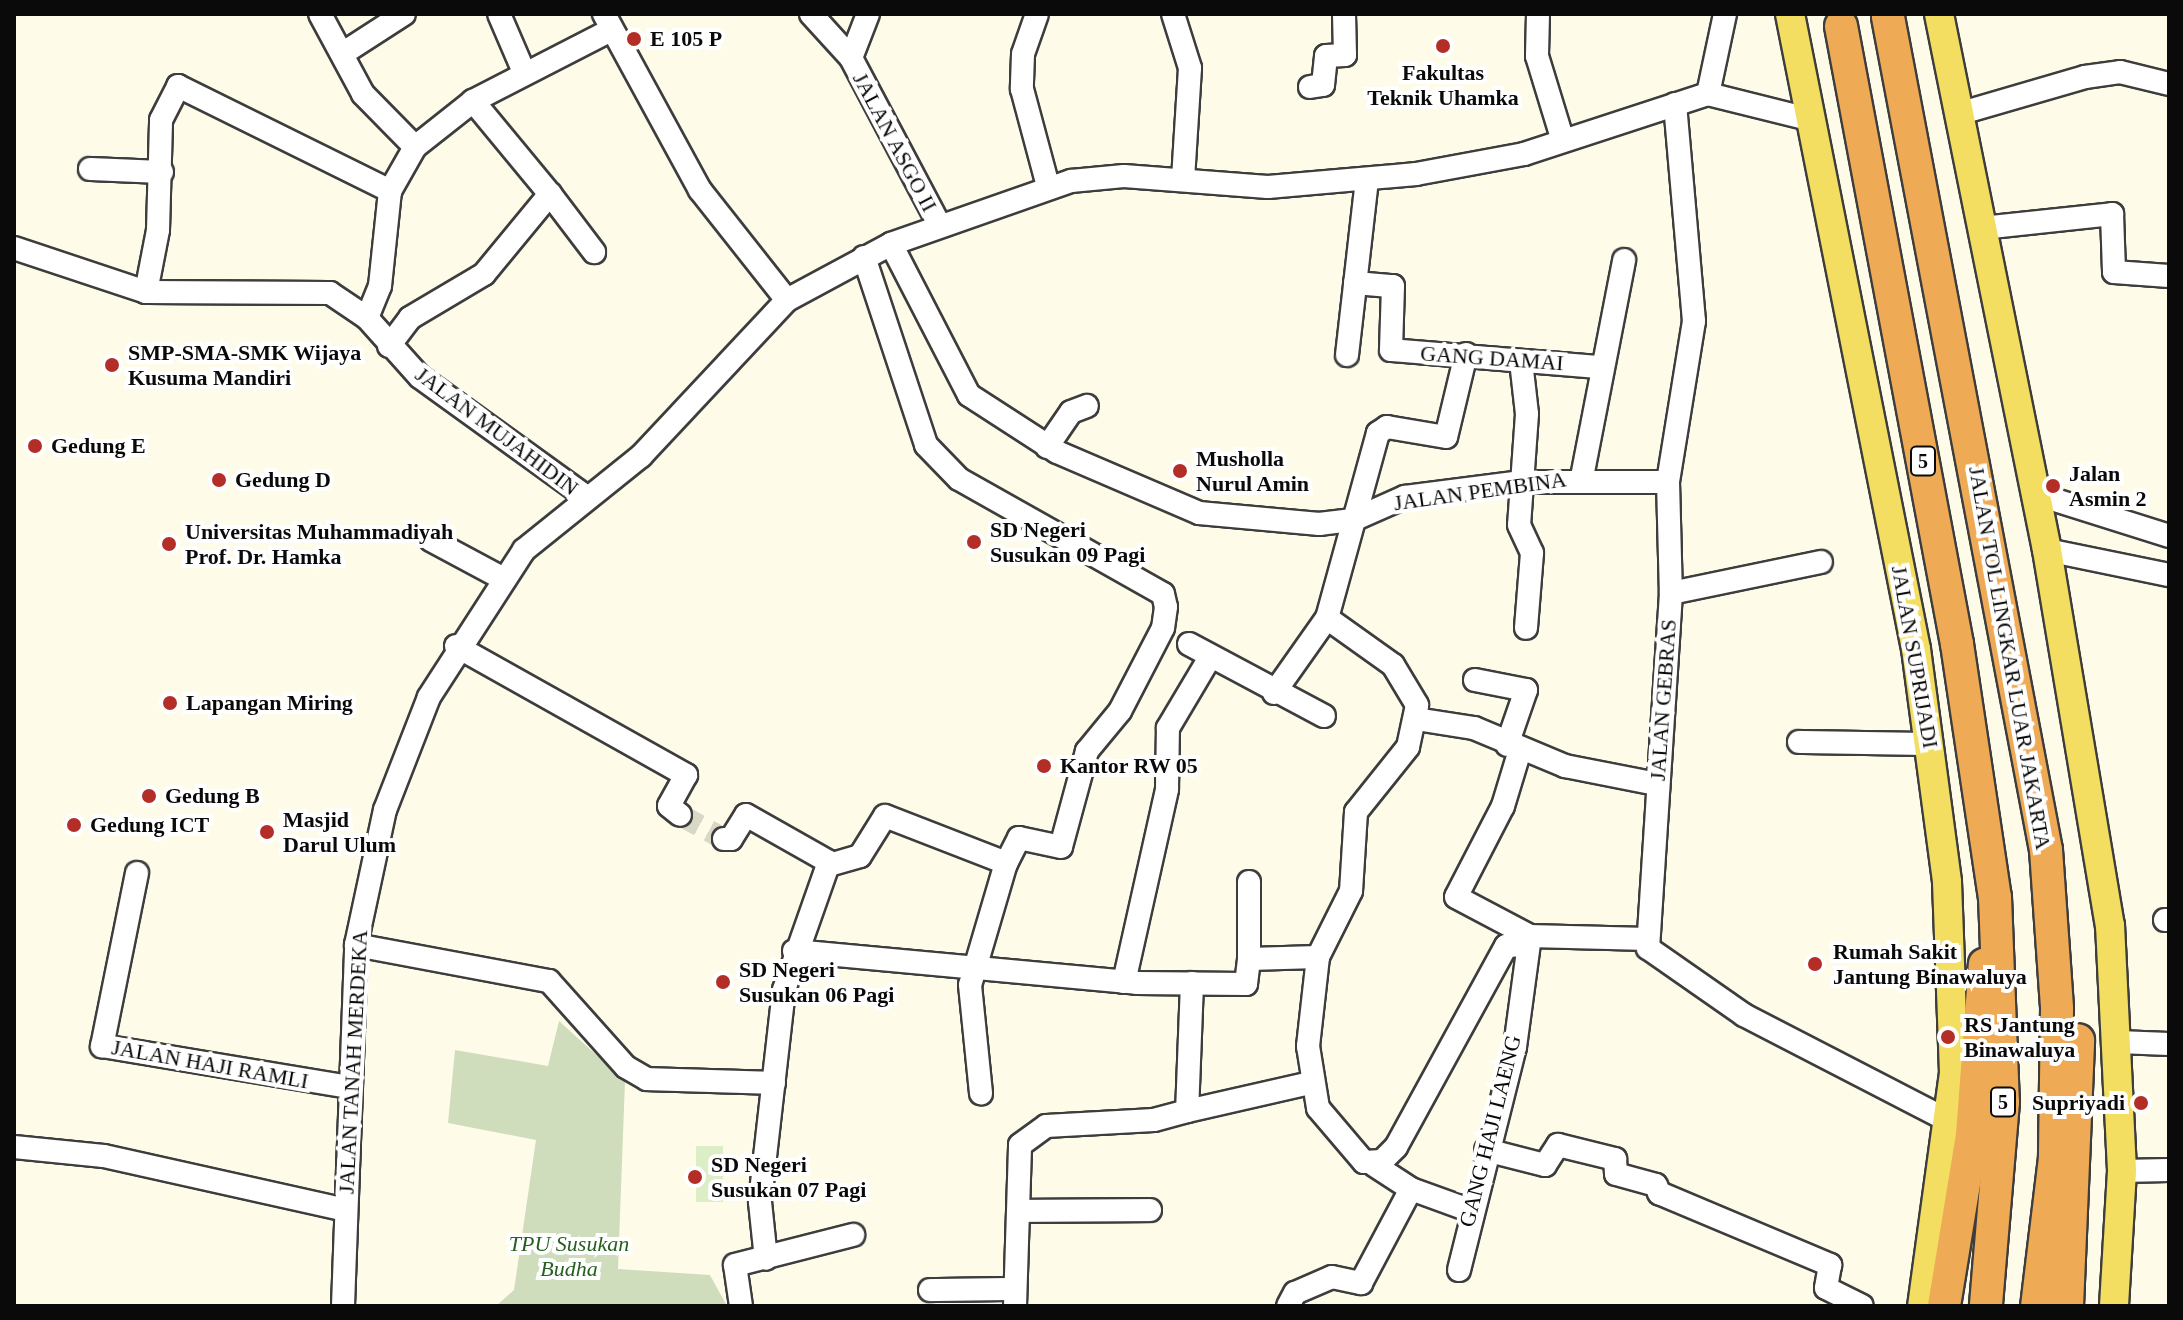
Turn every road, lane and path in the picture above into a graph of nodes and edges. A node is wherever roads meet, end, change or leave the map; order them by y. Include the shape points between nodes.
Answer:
1 (320, 14) edge
2 (404, 14) edge
3 (499, 14) edge
4 (811, 14) edge
5 (868, 14) edge
6 (1037, 14) edge
7 (1173, 14) edge
8 (1344, 14) edge
9 (1538, 14) edge
10 (1725, 14) edge
11 (1790, 14) edge
12 (1939, 14) edge
13 (1888, 17) dead end
14 (606, 23) edge
15 (1841, 26) dead end
16 (345, 52) junction
17 (851, 58) junction
18 (524, 72) junction
19 (2169, 84) edge
20 (1310, 87) dead end
21 (1708, 94) junction
22 (473, 101) junction
23 (1675, 104) junction
24 (1958, 114) junction
25 (1812, 120) junction
26 (1562, 138) junction
27 (415, 147) junction
28 (90, 169) dead end
29 (162, 172) junction
30 (1183, 180) junction
31 (1367, 180) junction
32 (1048, 186) junction
33 (390, 191) junction
34 (550, 194) junction
35 (940, 226) junction
36 (1982, 228) junction
37 (891, 244) junction
38 (14, 248) edge
39 (594, 252) dead end
40 (864, 257) junction
41 (1624, 260) dead end
42 (2169, 276) edge
43 (1355, 283) junction
44 (146, 292) junction
45 (787, 300) junction
46 (367, 318) junction
47 (389, 346) junction
48 (1466, 354) junction
49 (1347, 355) dead end
50 (1599, 367) junction
51 (1522, 370) dead end
52 (1087, 406) dead end
53 (1047, 447) junction
54 (1582, 477) junction
55 (1520, 482) junction
56 (1668, 482) junction
57 (2036, 494) junction
58 (585, 496) junction
59 (1353, 520) junction
60 (2169, 536) edge
61 (431, 540) dead end
62 (2047, 550) junction
63 (1821, 562) dead end
64 (2169, 575) edge
65 (502, 578) junction
66 (1671, 593) junction
67 (1327, 618) junction
68 (1526, 628) dead end
69 (1189, 644) dead end
70 (456, 646) junction
71 (1209, 659) junction
72 (1475, 680) dead end
73 (1274, 693) junction
74 (1324, 716) dead end
75 (1416, 719) junction
76 (1799, 742) dead end
77 (1930, 744) junction
78 (1513, 747) junction
79 (1657, 784) junction
80 (680, 815) dead end
81 (724, 839) dead end
82 (1006, 863) junction
83 (829, 864) junction
84 (137, 873) dead end
85 (1249, 882) dead end
86 (1995, 897) junction
87 (2053, 912) junction
88 (1647, 939) junction
89 (1528, 941) junction
90 (356, 945) junction
91 (794, 951) junction
92 (1318, 957) junction
93 (1249, 959) junction
94 (972, 964) junction
95 (1124, 982) junction
96 (1192, 983) junction
97 (2118, 1042) junction
98 (2169, 1044) edge
99 (774, 1083) junction
100 (1310, 1083) junction
101 (350, 1087) junction
102 (981, 1093) dead end
103 (1187, 1111) junction
104 (1951, 1122) junction
105 (14, 1147) edge
106 (1486, 1150) junction
107 (1374, 1165) junction
108 (2169, 1170) edge
109 (2122, 1171) junction
110 (1411, 1189) junction
111 (346, 1210) junction
112 (1150, 1210) dead end
113 (1469, 1210) junction
114 (1019, 1211) junction
115 (853, 1235) dead end
116 (766, 1259) junction
117 (1459, 1270) dead end
118 (930, 1290) dead end
119 (1015, 1298) edge
120 (343, 1306) edge
121 (741, 1306) edge
122 (1288, 1306) edge
123 (1862, 1306) edge
124 (1922, 1306) edge
125 (1944, 1306) edge
126 (1986, 1306) edge
127 (2037, 1306) edge
128 (2067, 1306) edge
129 (2114, 1306) edge

1 - 16 street
2 - 16 street
3 - 18 street
4 - 17 street
5 - 17 street, JALAN ASGO II
6 - 32 street via 1023,54 1022,89
7 - 30 street via 1190,68
8 - 20 street via 1345,55 1326,56 1324,83
9 - 26 street via 1537,56
10 - 21 street
11 - 25 main road, JALAN SUPRIJADI
12 - 24 main road
13 - 87 highway, JALAN TOL LINGKAR LUAR JAKARTA via 2038,794
14 - 18 street
14 - 45 street via 700,190
15 - 86 highway, 5 via 1957,644
16 - 27 street via 363,94
17 - 35 street, JALAN ASGO II
18 - 22 street
19 - 24 street via 2120,72
21 - 23 street, JALAN TANAH MERDEKA
21 - 25 street
22 - 27 street
22 - 34 street
23 - 26 street, JALAN TANAH MERDEKA
23 - 56 street, JALAN GEBRAS via 1694,321
24 - 36 main road
25 - 77 main road, JALAN SUPRIJADI
26 - 31 street, JALAN TANAH MERDEKA via 1498,160
27 - 33 street
28 - 29 street
29 - 33 street via 162,115 184,86
29 - 44 street
30 - 31 street, JALAN TANAH MERDEKA via 1268,187
30 - 32 street, JALAN TANAH MERDEKA via 1124,176
31 - 43 street
32 - 35 street, JALAN TANAH MERDEKA
33 - 46 street via 380,286
34 - 39 street
34 - 47 street via 484,274 410,318
35 - 37 street, JALAN TANAH MERDEKA
36 - 42 street via 2112,214 2114,272
36 - 57 main road
37 - 40 street, JALAN TANAH MERDEKA
37 - 53 street, JALAN PEMBINA via 969,395
38 - 44 street, JALAN MUJAHIDIN
40 - 45 street, JALAN TANAH MERDEKA
40 - 82 street via 926,445 959,479 1163,594 1163,628 1120,711 1087,751 1061,847 1019,838
41 - 50 street
43 - 48 street, GANG DAMAI via 1393,286 1391,350
43 - 49 street
44 - 46 street, JALAN MUJAHIDIN via 307,289 330,293
45 - 58 street, JALAN TANAH MERDEKA via 663,436
46 - 47 street, JALAN MUJAHIDIN
47 - 58 street, JALAN MUJAHIDIN via 420,377
48 - 50 street, GANG DAMAI
48 - 59 street via 1446,437 1382,429
50 - 54 street
51 - 55 street via 1527,414
52 - 53 street via 1071,412
53 - 59 street, JALAN PEMBINA via 1199,513 1298,523
54 - 55 street, JALAN PEMBINA
54 - 56 street, JALAN PEMBINA
55 - 59 street, JALAN PEMBINA via 1405,497
55 - 68 street via 1519,525 1532,553
56 - 66 street, JALAN GEBRAS
57 - 60 street
57 - 62 main road
58 - 65 street, JALAN TANAH MERDEKA via 545,528
59 - 67 street
61 - 65 street
62 - 64 street
62 - 97 main road via 2106,902
63 - 66 street
65 - 70 street, JALAN TANAH MERDEKA
66 - 79 street, JALAN GEBRAS
67 - 73 street
67 - 75 street via 1407,678
69 - 71 street
70 - 80 street via 686,775 669,806
70 - 90 street, JALAN TANAH MERDEKA via 385,810
71 - 73 street
71 - 95 street via 1168,728 1167,789
72 - 78 street via 1526,690
73 - 74 street
75 - 78 street via 1474,728
75 - 92 street via 1408,747 1356,812 1351,891
76 - 77 street
77 - 104 main road, JALAN SUPRIJADI via 1952,957
78 - 79 street
78 - 89 street via 1503,806 1456,897
79 - 88 street, JALAN GEBRAS
81 - 83 street via 731,839 746,815
82 - 83 street via 885,816 860,856
82 - 94 street
83 - 91 street
84 - 101 street, JALAN HAJI RAMLI via 102,1046
85 - 93 street
86 - 125 highway via 1972,1135
86 - 126 highway, 5 via 2003,1117
87 - 127 highway, JALAN TOL LINGKAR LUAR JAKARTA via 2055,1158
87 - 128 highway via 2078,1045
88 - 89 street
88 - 104 street via 1655,958 1744,1015
89 - 106 street, GANG HAJI LAENG via 1515,1047
89 - 107 street via 1506,946 1396,1147
90 - 99 street via 549,981 626,1067 647,1079
90 - 101 street, JALAN TANAH MERDEKA
91 - 94 street
91 - 99 street
92 - 93 street
92 - 100 street
93 - 96 street via 1247,984
94 - 95 street
94 - 102 street via 971,1035
95 - 96 street
96 - 103 street
97 - 98 street
97 - 109 main road
99 - 116 street via 760,1202
100 - 103 street
100 - 107 street via 1339,1136
101 - 111 street, JALAN TANAH MERDEKA
103 - 114 street via 1032,1133 1018,1152
104 - 124 main road, JALAN SUPRIJADI
105 - 111 street via 104,1156
106 - 113 street, GANG HAJI LAENG
106 - 123 street via 1545,1165 1558,1145 1615,1159 1616,1174 1656,1185 1659,1193 1830,1265 1826,1288
107 - 110 street
108 - 109 street
109 - 129 main road
110 - 113 street
110 - 122 street via 1359,1286 1332,1277 1295,1293
111 - 120 street, JALAN TANAH MERDEKA
112 - 114 street
113 - 117 street, GANG HAJI LAENG
114 - 119 street
115 - 116 street
116 - 121 street via 734,1265
118 - 119 street

